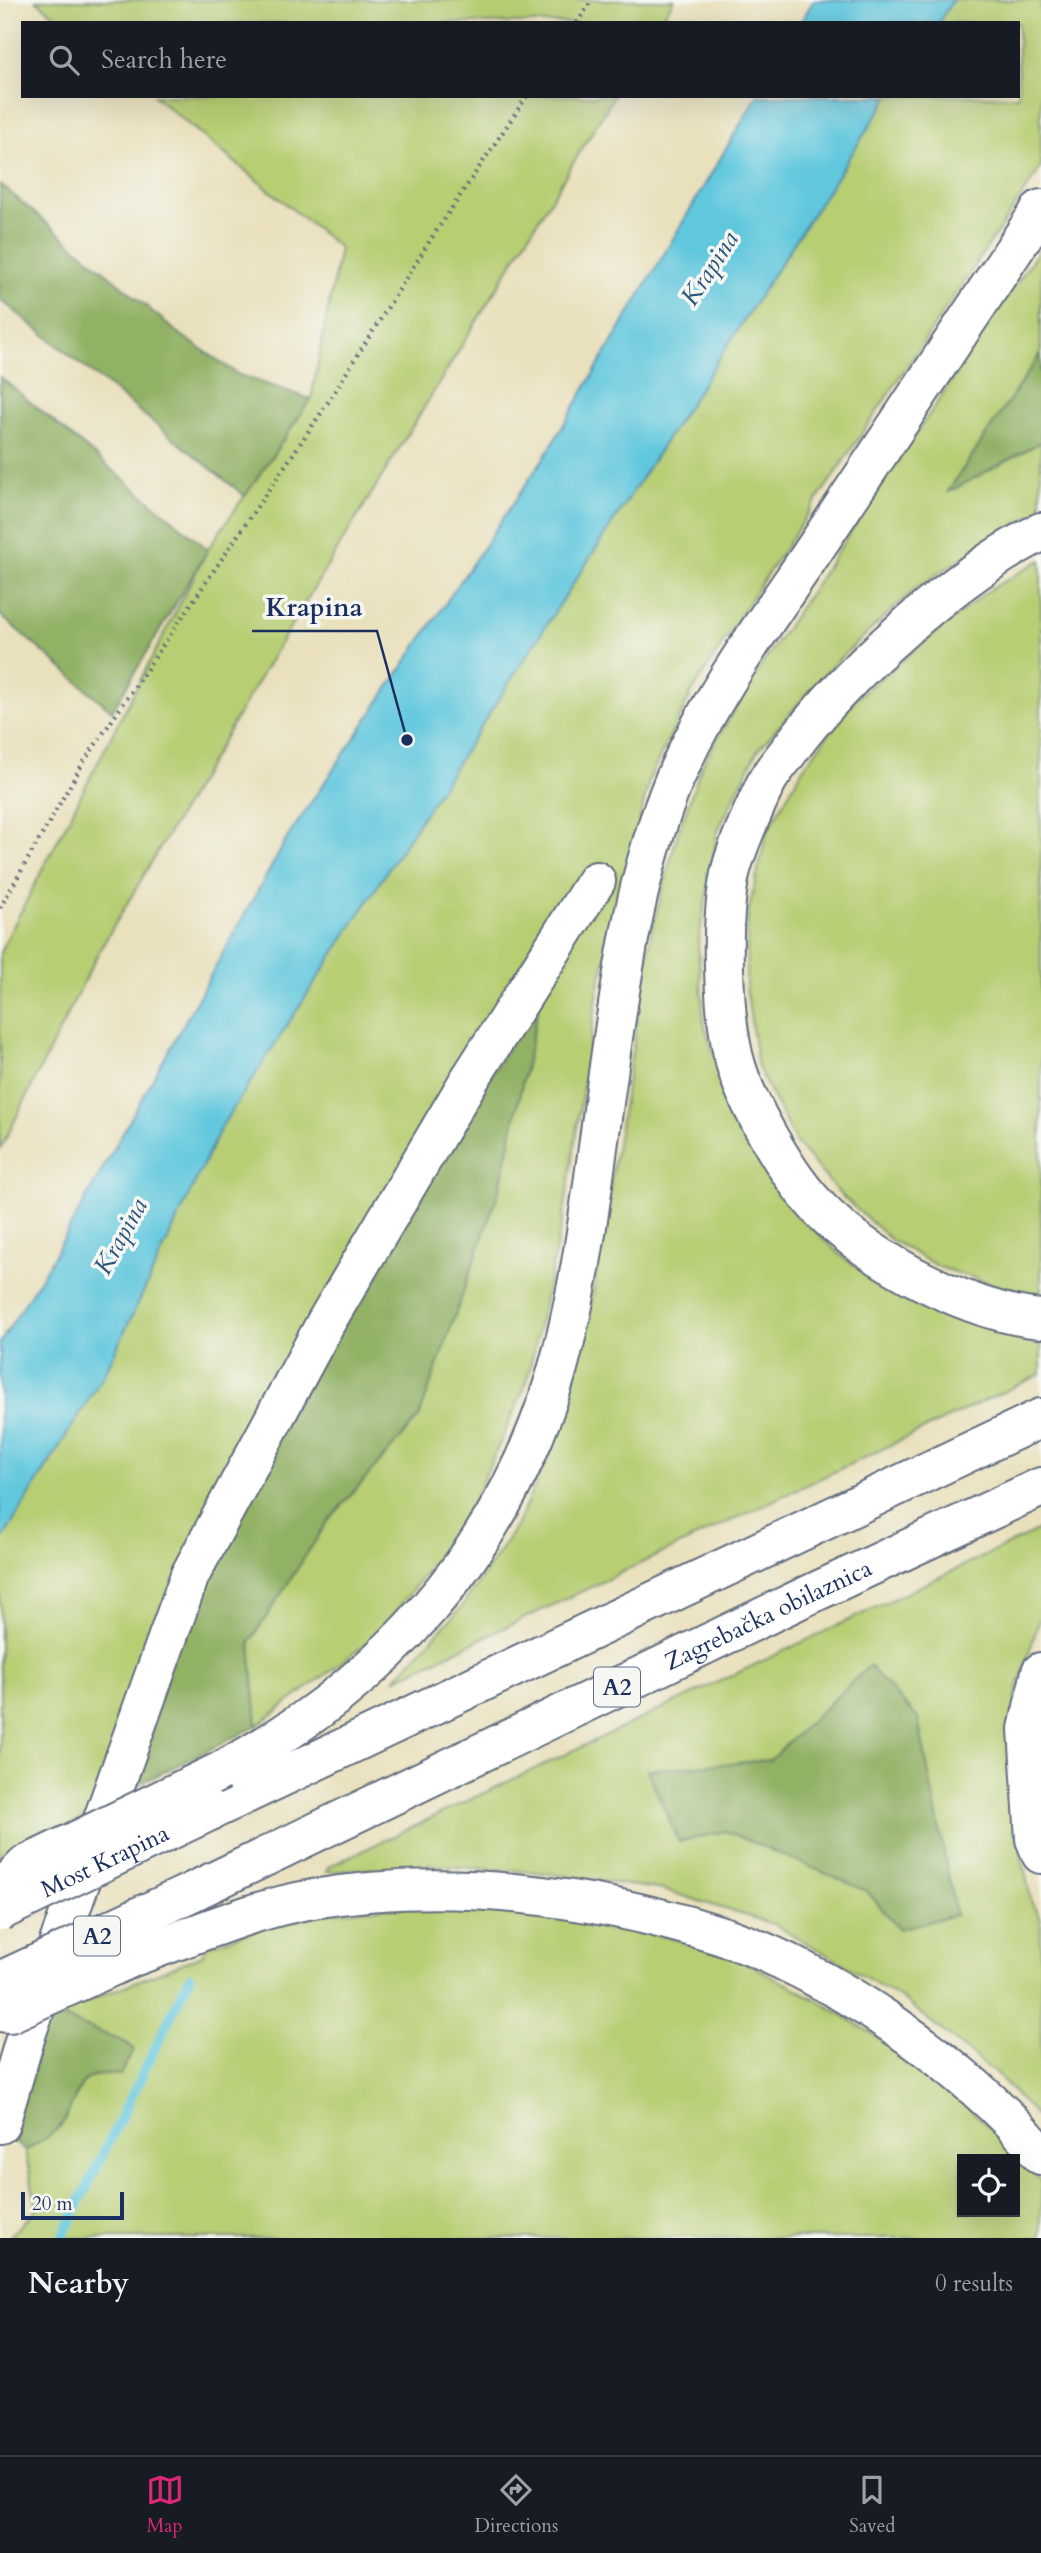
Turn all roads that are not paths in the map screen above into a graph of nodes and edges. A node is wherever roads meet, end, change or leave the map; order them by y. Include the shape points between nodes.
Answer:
1 (1041, 209) edge
2 (1041, 532) edge
3 (596, 881) dead end
4 (1041, 1319) edge
5 (1041, 1418) edge
6 (1041, 1487) edge
7 (1041, 1672) edge
8 (1041, 1854) edge
9 (0, 1891) edge
10 (0, 1911) edge
11 (0, 1980) edge
12 (0, 2012) edge
13 (0, 2124) edge
14 (1041, 2155) edge

1 - 9 main road, bridge via 724,685 676,778 650,851 629,939 591,1194 555,1376 531,1445 473,1552 376,1665 269,1745 26,1865
2 - 4 main road via 944,596 815,715 767,780 730,873 724,943 726,1000 737,1069 766,1132 809,1198 874,1255 938,1289
3 - 13 main road via 468,1082 326,1322 190,1574 27,2032
5 - 10 main road, Most Krapina / A2, bridge
6 - 11 main road, Zagrebačka obilaznica / A2, bridge
7 - 8 main road via 1028,1729 1033,1826
12 - 14 main road, bridge via 10,2013 133,1957 233,1920 312,1899 403,1889 497,1892 603,1905 718,1934 805,1972 884,2019 964,2077

